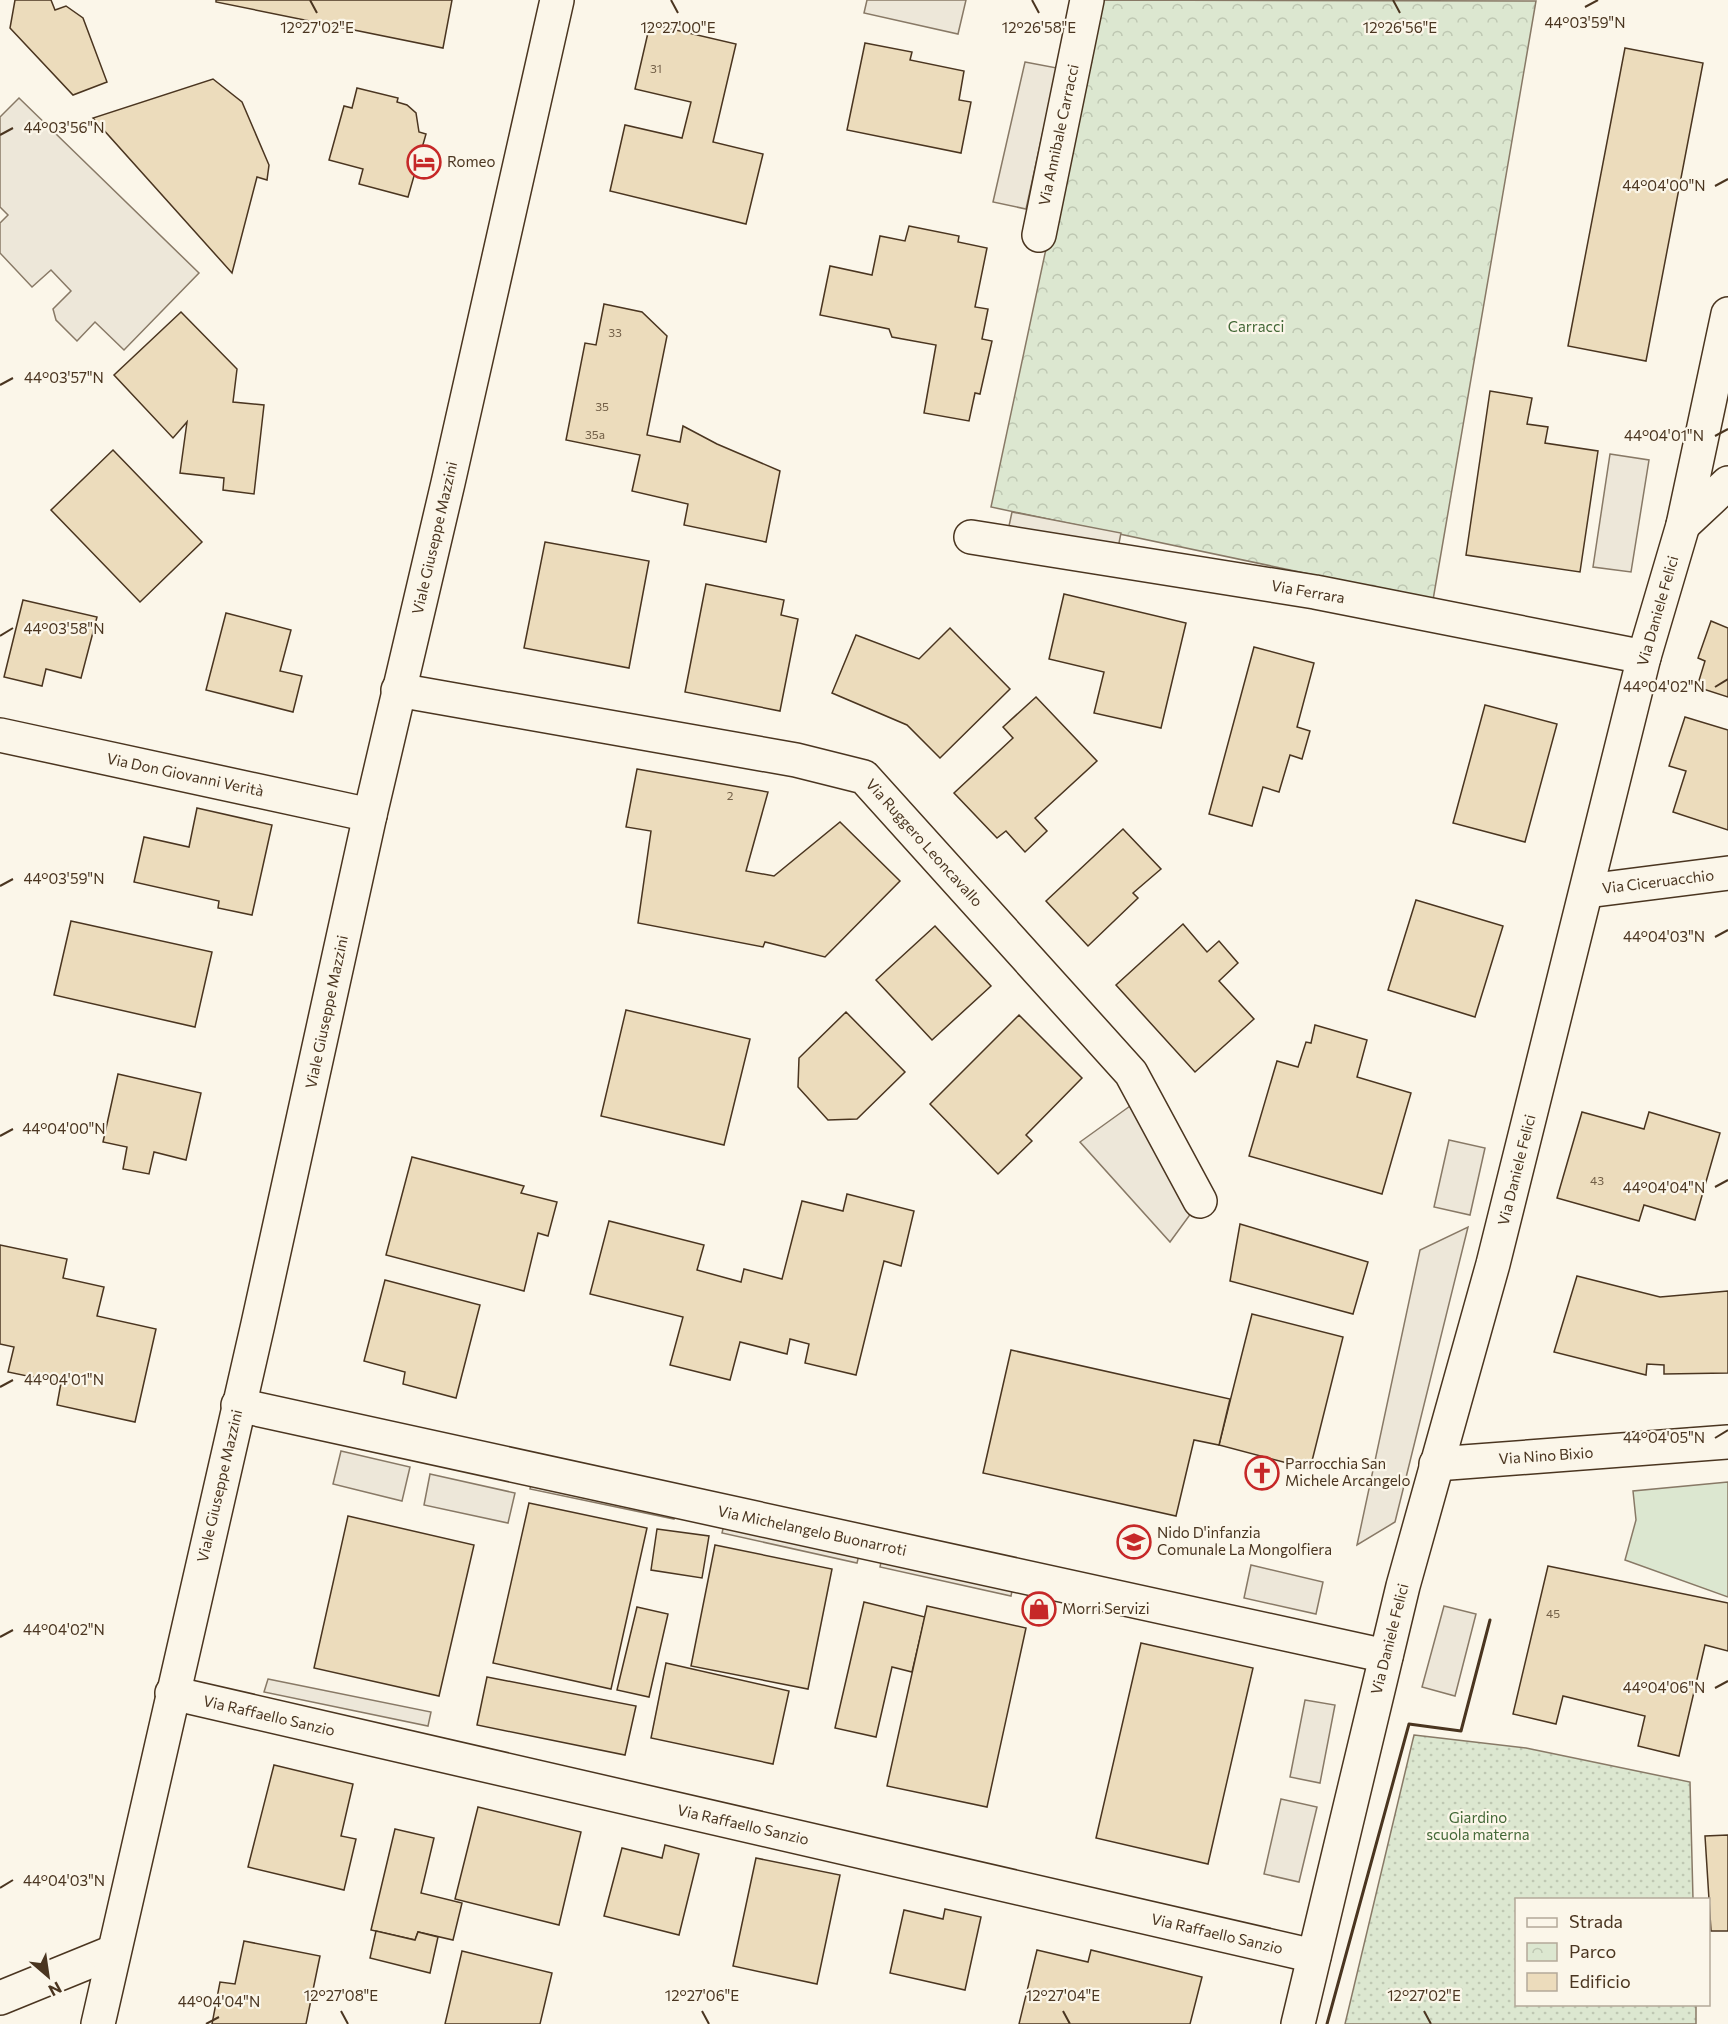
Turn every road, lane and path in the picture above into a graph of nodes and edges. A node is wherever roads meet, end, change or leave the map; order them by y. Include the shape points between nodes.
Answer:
1 (557, 0) edge
2 (1088, 0) edge
3 (1039, 235) dead end
4 (1728, 314) edge
5 (1728, 483) edge
6 (1683, 525) junction
7 (971, 537) dead end
8 (1644, 657) junction
9 (398, 690) junction
10 (0, 735) edge
11 (370, 815) junction
12 (1728, 873) edge
13 (1587, 891) junction
14 (1200, 1201) dead end
15 (238, 1405) junction
16 (1728, 1442) edge
17 (1436, 1464) junction
18 (1386, 1656) junction
19 (172, 1693) junction
20 (113, 1952) junction
21 (1314, 1956) junction
22 (0, 1998) edge
23 (98, 2024) edge
24 (1298, 2024) edge

1 - 9 street, Viale Giuseppe Mazzini
2 - 3 street, Via Annibale Carracci
4 - 6 street, Via Daniele Felici
5 - 6 street
6 - 8 street, Via Daniele Felici
7 - 8 street, Via Ferrara via 1315,592
8 - 13 street, Via Daniele Felici
9 - 11 street, Viale Giuseppe Mazzini
9 - 14 street, Via Ruggero Leoncavallo via 796,760 864,777 1131,1073
10 - 11 street, Via Don Giovanni Verità
11 - 15 street, Viale Giuseppe Mazzini
12 - 13 street, Via Ciceruacchio
13 - 17 street, Via Daniele Felici via 1493,1264
15 - 18 street, Via Michelangelo Buonarroti
15 - 19 street, Viale Giuseppe Mazzini
16 - 17 street, Via Nino Bixio
17 - 18 street, Via Daniele Felici
18 - 21 street, Via Daniele Felici
19 - 20 street, Viale Giuseppe Mazzini
19 - 21 street, Via Raffaello Sanzio
20 - 22 street
20 - 23 street, Viale Giuseppe Mazzini
21 - 24 street, Via Daniele Felici

